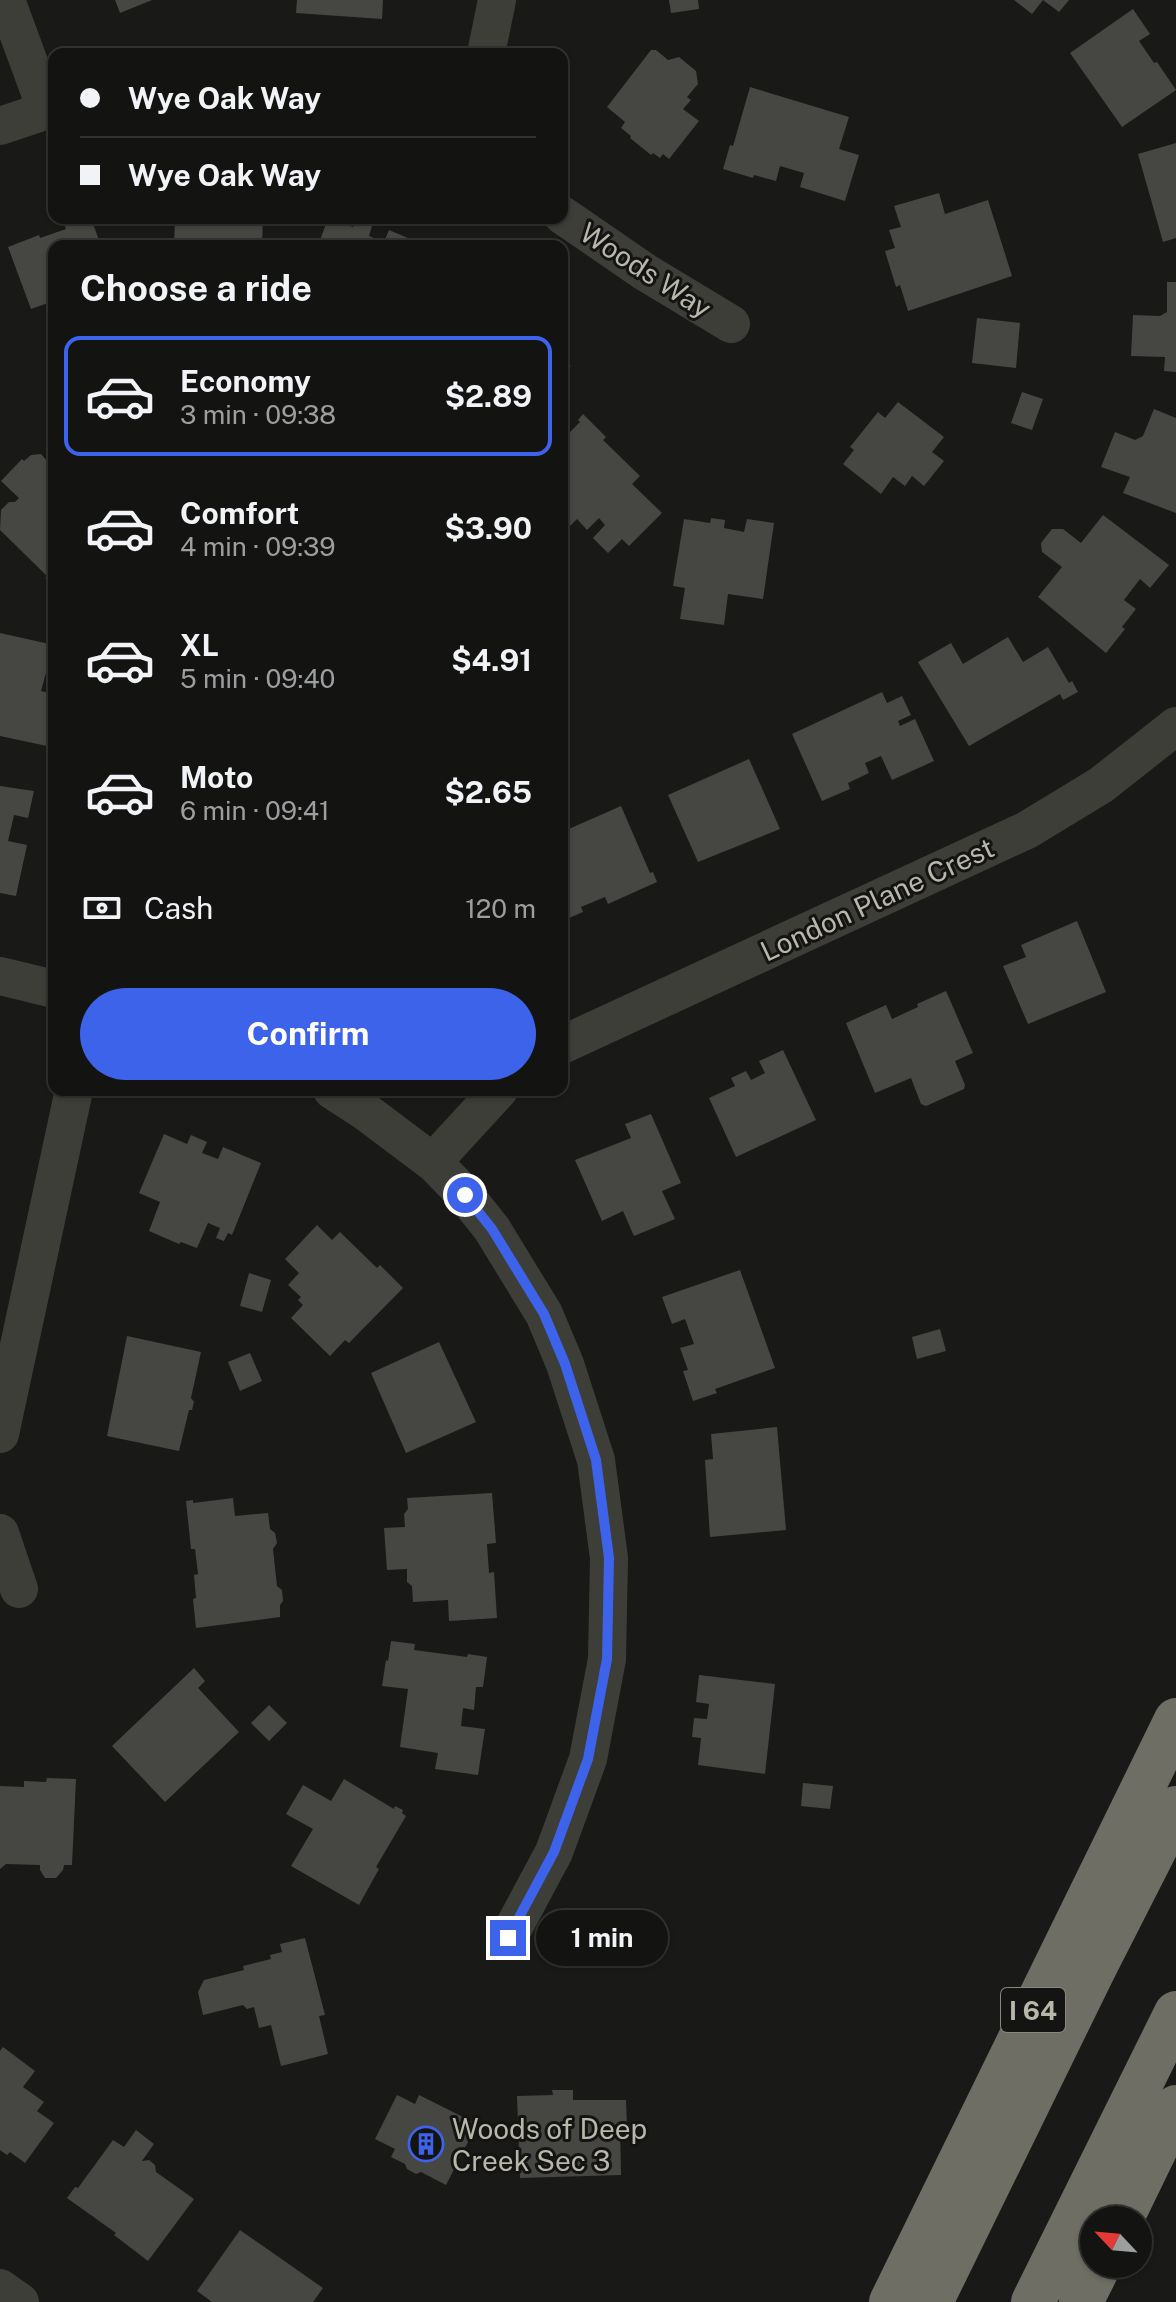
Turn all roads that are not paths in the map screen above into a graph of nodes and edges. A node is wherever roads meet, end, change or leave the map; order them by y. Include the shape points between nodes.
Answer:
1 (6, 0) edge
2 (497, 0) edge
3 (487, 48) edge
4 (48, 104) edge
5 (48, 110) edge
6 (0, 126) edge
7 (568, 219) edge
8 (731, 324) dead end
9 (1176, 726) edge
10 (0, 976) edge
11 (48, 988) edge
12 (568, 1042) edge
13 (73, 1096) edge
14 (341, 1096) edge
15 (493, 1096) edge
16 (435, 1164) junction
17 (0, 1434) edge
18 (0, 1533) edge
19 (19, 1589) dead end
20 (1176, 1720) edge
21 (1176, 1808) edge
22 (508, 1938) dead end
23 (1176, 2013) edge
24 (1176, 2107) edge
25 (1128, 2206) edge
26 (1093, 2278) edge
27 (0, 2288) edge
28 (20, 2302) edge
29 (891, 2302) edge
30 (931, 2302) edge
31 (1033, 2302) edge
32 (1081, 2302) edge

1 - 4 street
2 - 3 street
5 - 6 street
7 - 8 street, Woods Way
9 - 12 street, London Plane Crest via 1101,785 1027,830
10 - 11 street
13 - 17 street
14 - 16 street
15 - 16 street
16 - 22 street via 492,1229 544,1314 596,1460 609,1558 607,1659 588,1759 554,1852
18 - 19 street
20 - 29 highway, I 64
21 - 30 highway
23 - 31 highway
24 - 25 highway
26 - 32 highway
27 - 28 street

